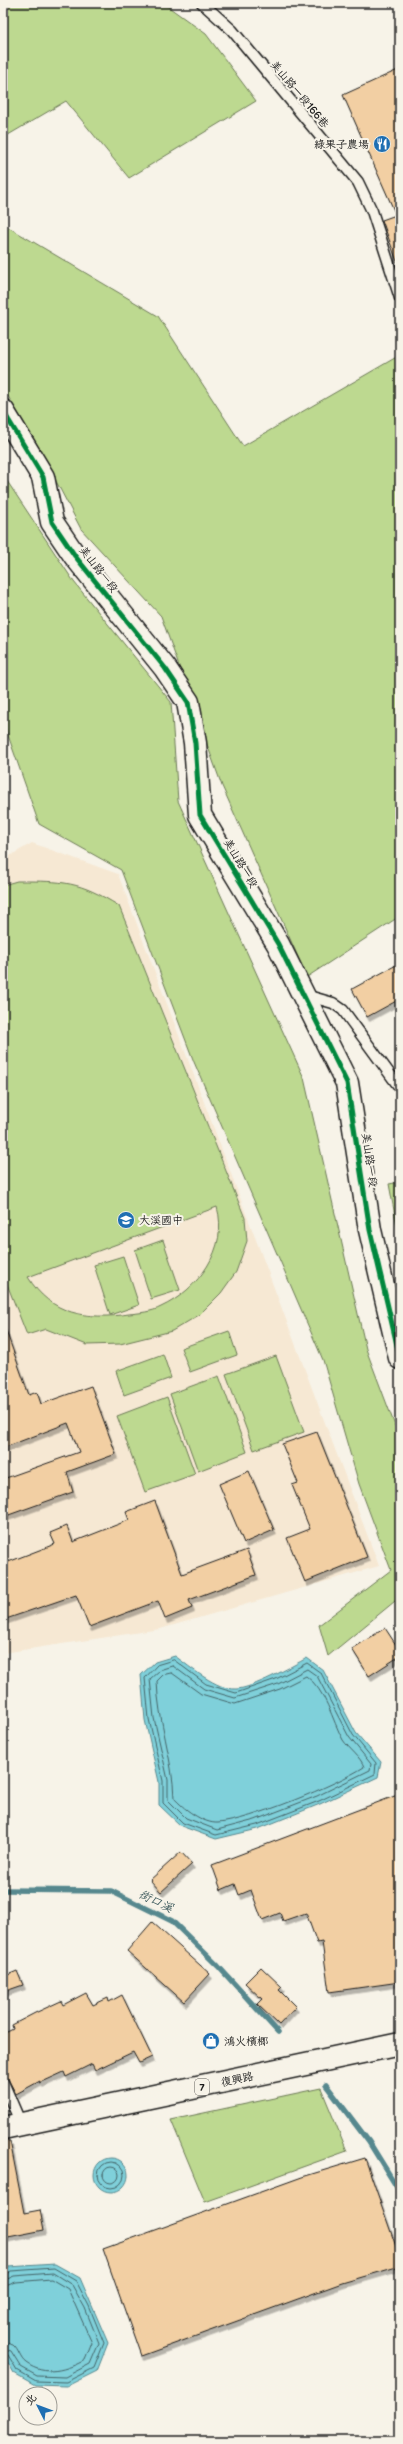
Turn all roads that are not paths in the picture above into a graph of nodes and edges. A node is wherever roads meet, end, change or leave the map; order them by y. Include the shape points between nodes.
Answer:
1 (202, 3) edge
2 (400, 298) edge
3 (3, 411) edge
4 (303, 995) junction
5 (400, 1088) edge
6 (400, 1358) edge
7 (400, 2044) edge
8 (3, 2082) edge
9 (12, 2126) edge

1 - 2 lane, 美山路一段166巷 via 232,30 358,182 372,211
3 - 4 street, 美山路一段 via 43,477 52,522 75,556 165,668 188,702 195,743 200,816 278,944
4 - 5 lane via 333,1003 343,1010
4 - 6 street, 美山路一段 via 347,1083 370,1230
7 - 9 street, 復興路 / 7
8 - 9 lane

